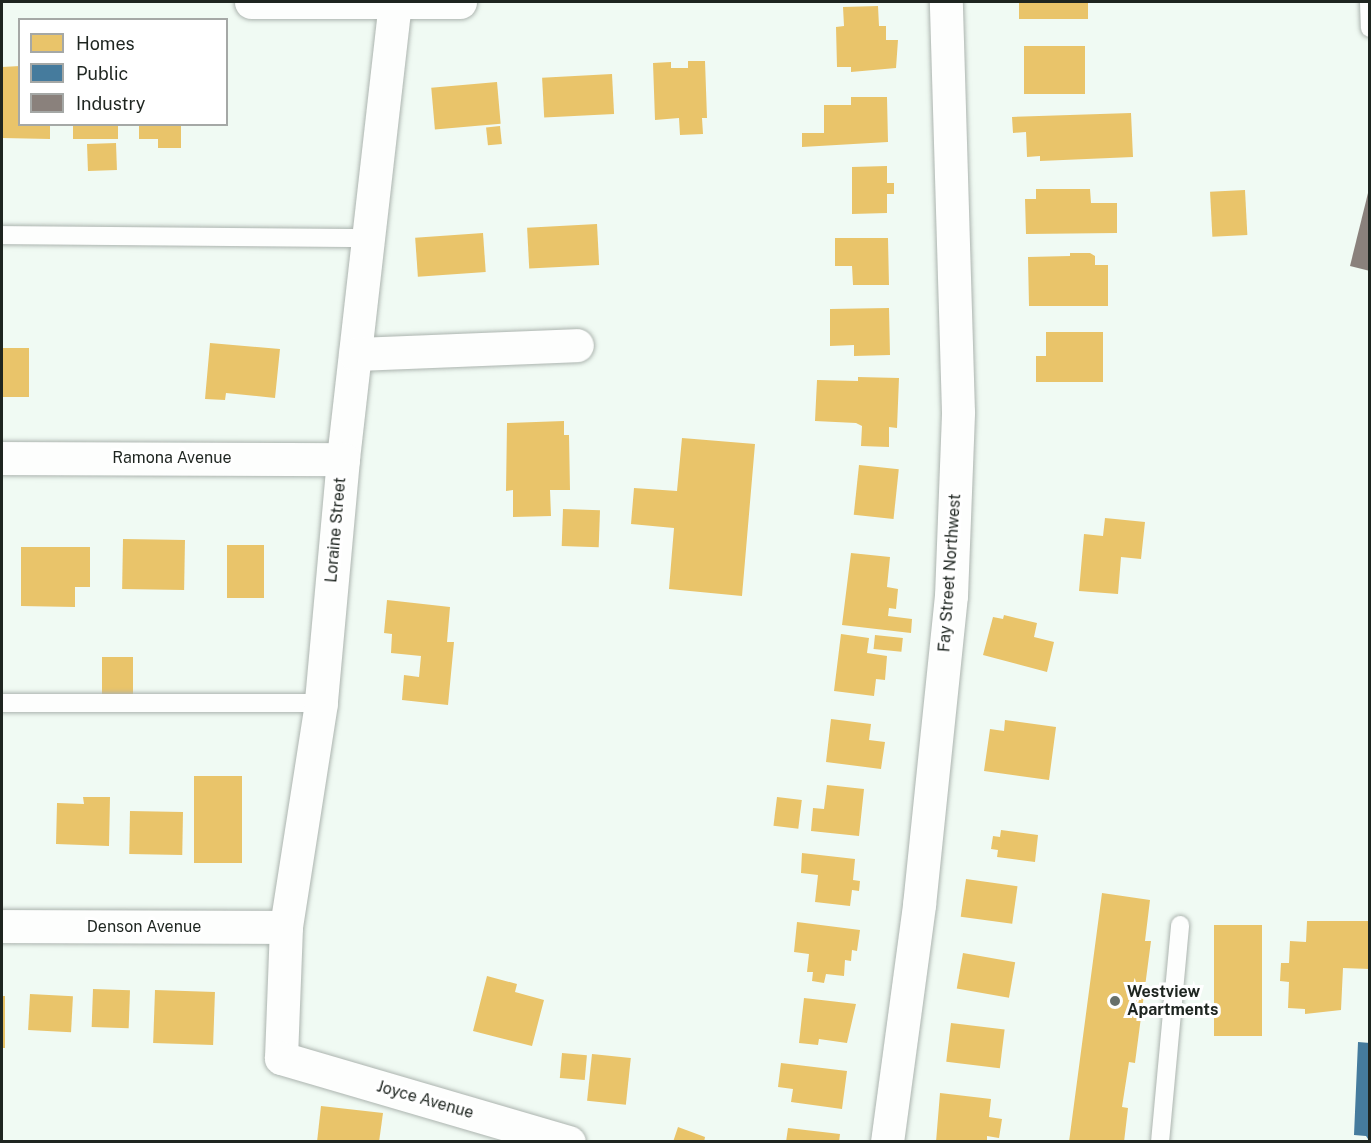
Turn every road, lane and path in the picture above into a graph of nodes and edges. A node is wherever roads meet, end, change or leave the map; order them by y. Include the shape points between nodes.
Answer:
1 (251, 2) edge
2 (460, 2) edge
3 (946, 2) edge
4 (1369, 2) edge
5 (395, 3) edge
6 (1370, 28) edge
7 (2, 235) edge
8 (369, 238) junction
9 (577, 345) dead end
10 (355, 354) junction
11 (2, 458) edge
12 (343, 459) junction
13 (2, 703) edge
14 (321, 703) junction
15 (1180, 925) dead end
16 (2, 926) edge
17 (286, 927) junction
18 (281, 1058) joint
19 (569, 1142) edge
20 (887, 1142) edge
21 (1160, 1142) edge

1 - 5 street
2 - 5 street
3 - 20 street, Fay Street Northwest via 958,412 951,596 919,905
4 - 6 lane
5 - 8 street, Loraine Street
7 - 8 lane
8 - 10 street, Loraine Street
9 - 10 street
10 - 12 street, Loraine Street
11 - 12 street, Ramona Avenue
12 - 14 street, Loraine Street
13 - 14 lane
14 - 17 street, Loraine Street
15 - 21 lane
16 - 17 street, Denson Avenue
17 - 18 street, Loraine Street
18 - 19 street, Joyce Avenue

